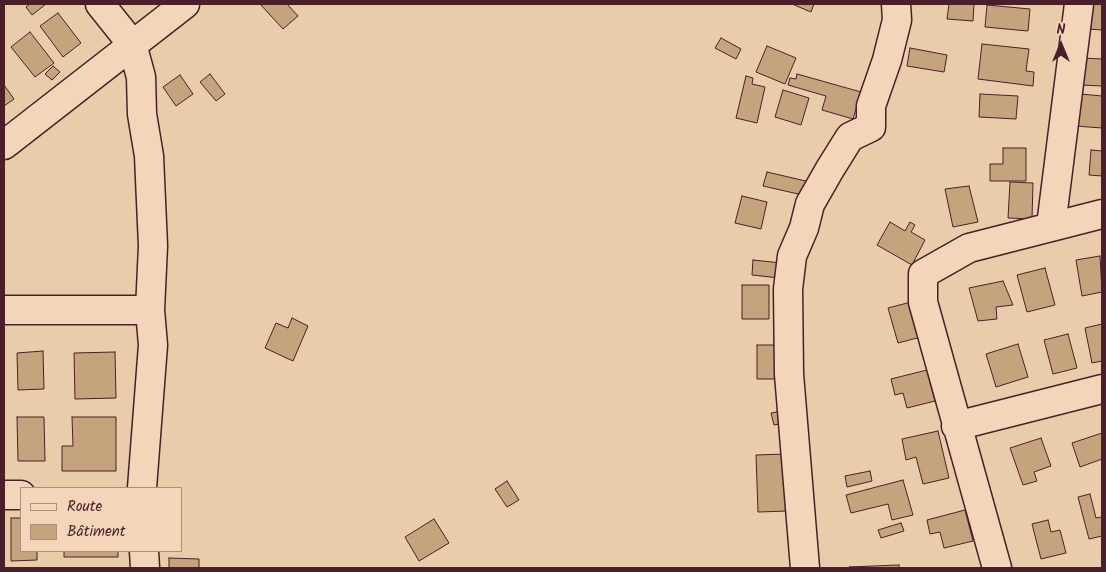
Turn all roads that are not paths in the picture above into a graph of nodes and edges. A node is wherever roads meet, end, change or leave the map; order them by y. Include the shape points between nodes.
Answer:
1 (100, 4) edge
2 (185, 4) edge
3 (896, 4) edge
4 (1079, 4) edge
5 (132, 44) junction
6 (4, 145) edge
7 (1102, 214) edge
8 (1052, 226) junction
9 (4, 310) edge
10 (150, 310) junction
11 (1102, 389) edge
12 (956, 426) junction
13 (142, 487) edge
14 (4, 496) edge
15 (20, 496) edge
16 (144, 552) edge
17 (145, 568) edge
18 (805, 568) edge
19 (997, 568) edge

1 - 5 street
2 - 5 street
3 - 18 street via 897,20 871,106 871,128 850,137 830,169 810,204 792,256 788,289 789,374
4 - 8 street
5 - 6 street
5 - 10 street via 141,77 142,114 149,156 153,246
7 - 8 street
8 - 12 street via 969,248 923,274 923,302
9 - 10 street
10 - 13 street via 153,345
11 - 12 street
12 - 19 street
14 - 15 street
16 - 17 street

